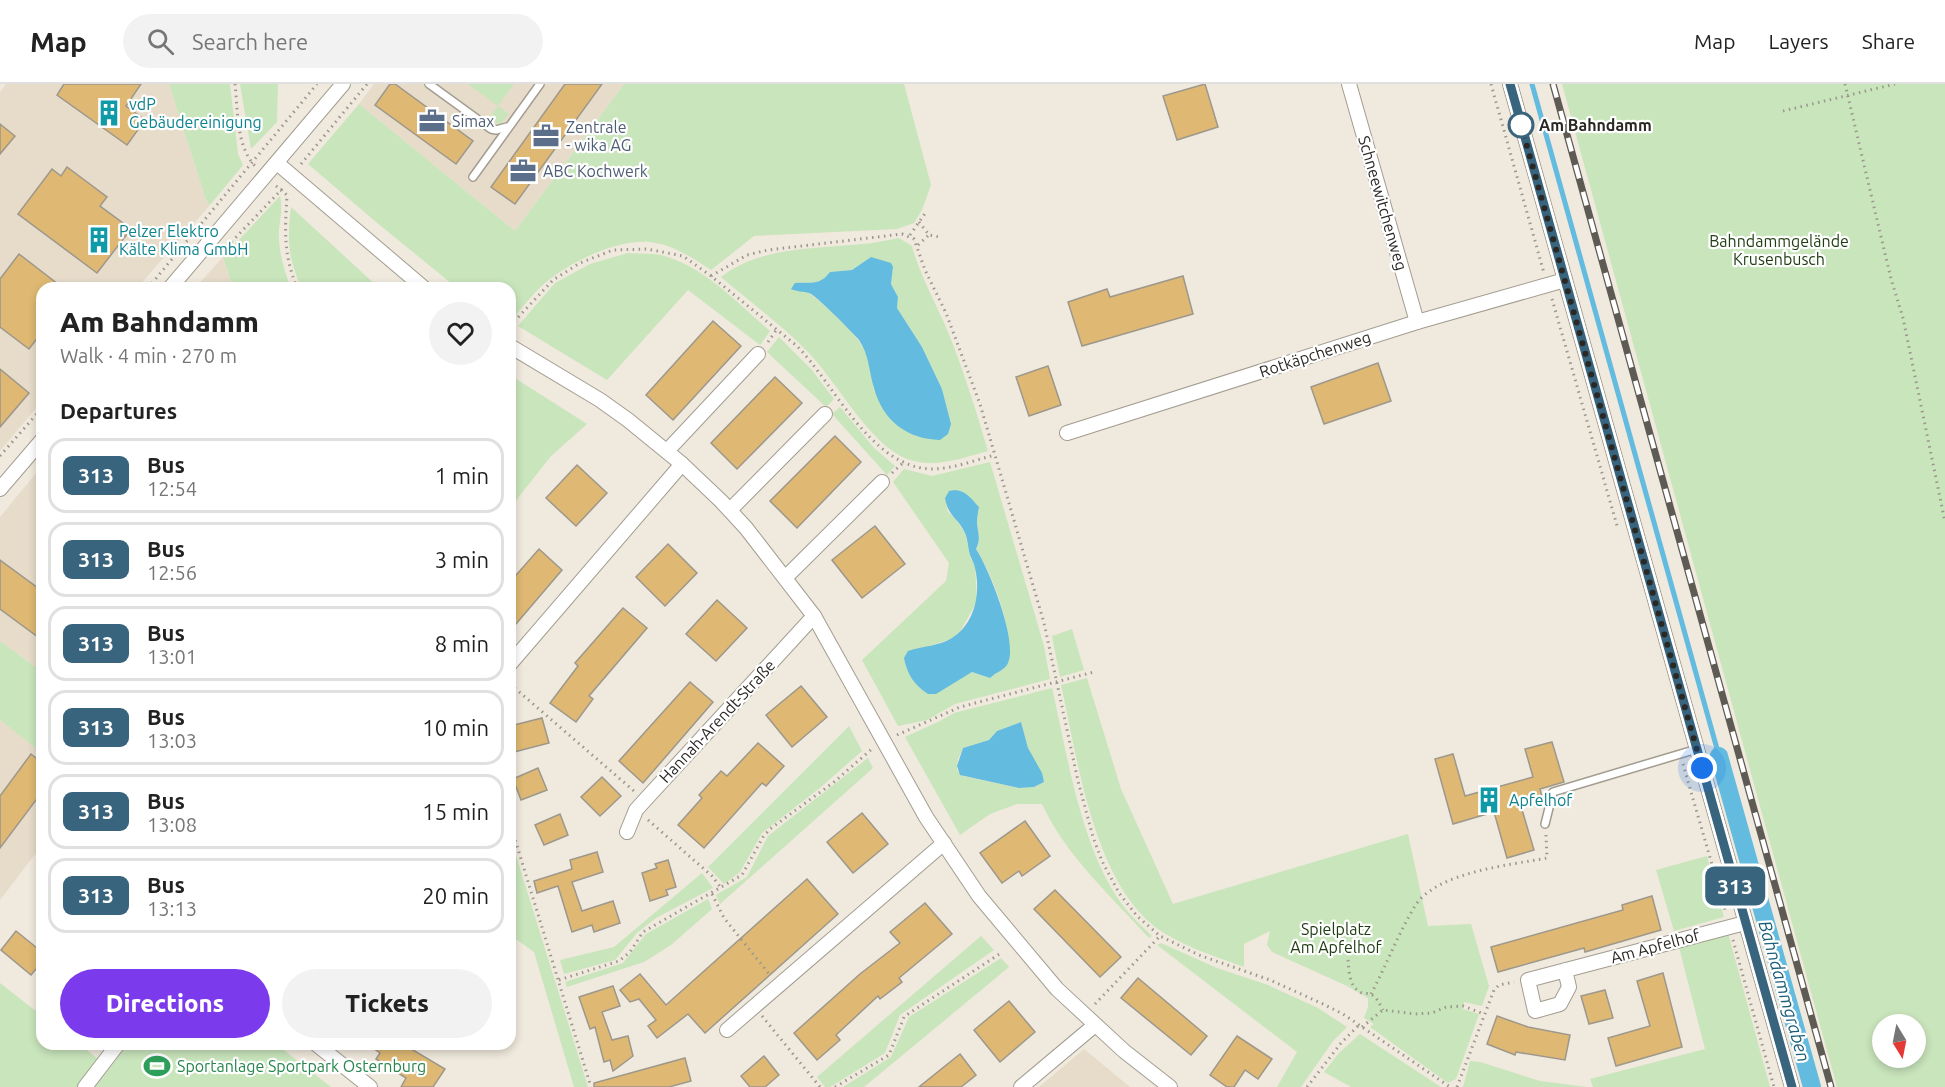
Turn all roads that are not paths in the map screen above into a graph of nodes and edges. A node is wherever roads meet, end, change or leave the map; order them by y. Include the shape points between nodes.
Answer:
1 (343, 84) edge
2 (429, 84) edge
3 (1349, 84) edge
4 (1510, 84) edge
5 (538, 86) edge
6 (510, 126) junction
7 (277, 163) junction
8 (473, 177) dead end
9 (1565, 280) junction
10 (175, 282) edge
11 (417, 282) edge
12 (1417, 322) junction
13 (516, 350) edge
14 (759, 354) dead end
15 (825, 414) dead end
16 (1067, 433) dead end
17 (36, 447) edge
18 (667, 451) junction
19 (682, 464) junction
20 (882, 482) dead end
21 (0, 489) edge
22 (730, 510) junction
23 (786, 577) junction
24 (814, 616) junction
25 (516, 657) edge
26 (1697, 749) junction
27 (1545, 824) road end
28 (627, 832) dead end
29 (944, 843) junction
30 (1745, 923) junction
31 (1565, 970) dead end
32 (1095, 1025) junction
33 (727, 1030) dead end
34 (113, 1050) edge
35 (324, 1050) edge
36 (85, 1087) edge
37 (370, 1087) edge
38 (1021, 1087) edge
39 (1170, 1087) edge
40 (1792, 1087) edge

1 - 7 street
2 - 6 lane via 491,129
3 - 12 street, Schneewitchenweg
4 - 9 street
5 - 6 lane
6 - 8 lane
7 - 10 street
7 - 11 street
9 - 12 street, Rotkäpchenweg
9 - 26 street
12 - 16 street, Rotkäpchenweg
13 - 18 street via 600,400
14 - 18 street
15 - 22 street
17 - 21 street
18 - 19 street
19 - 22 street
19 - 25 street
20 - 23 street
22 - 23 street
23 - 24 street
24 - 28 street, Hannah-Arendt-Straße via 640,805
24 - 29 street
26 - 27 lane via 1553,792
26 - 30 street
29 - 32 street via 979,897 1057,989
29 - 33 street
30 - 31 street, Am Apfelhof
30 - 40 street
32 - 38 street
32 - 39 street
34 - 36 street
35 - 37 street

